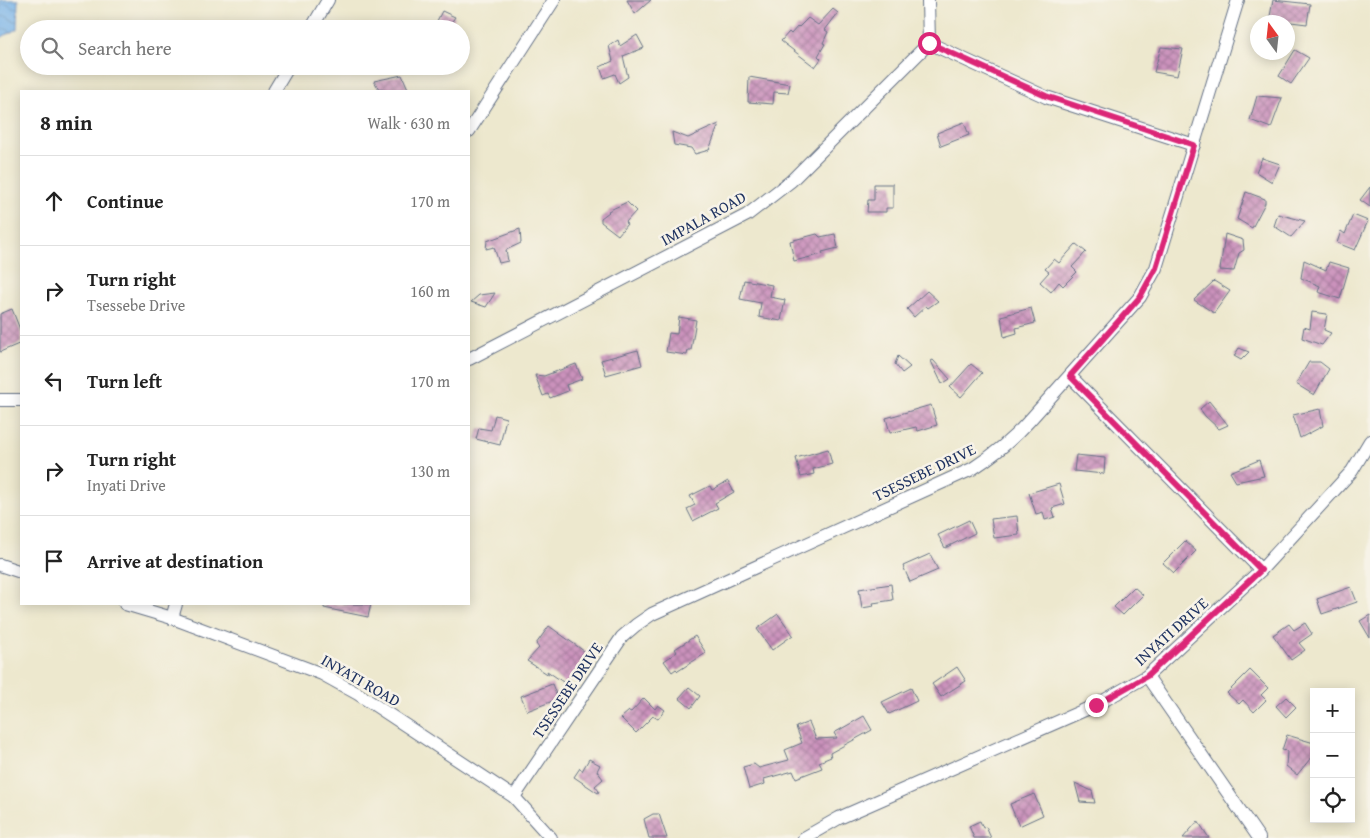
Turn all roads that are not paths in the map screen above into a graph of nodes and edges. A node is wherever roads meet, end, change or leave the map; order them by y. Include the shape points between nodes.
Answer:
1 (328, 0) edge
2 (554, 0) edge
3 (928, 0) edge
4 (1238, 0) edge
5 (316, 20) edge
6 (929, 43) junction
7 (284, 75) edge
8 (275, 90) edge
9 (470, 129) edge
10 (1194, 145) junction
11 (470, 358) edge
12 (1070, 376) junction
13 (0, 400) edge
14 (20, 400) edge
15 (1370, 440) edge
16 (0, 565) edge
17 (1261, 570) junction
18 (20, 572) edge
19 (128, 605) edge
20 (176, 605) edge
21 (172, 618) junction
22 (1147, 676) junction
23 (514, 798) junction
24 (551, 838) edge
25 (804, 838) edge
26 (1259, 838) edge

1 - 5 street
2 - 9 street
3 - 6 street
4 - 10 street, TSESSEBE DRIVE
6 - 10 street via 1046,96
6 - 11 street, IMPALA ROAD via 791,181 747,215
7 - 8 street
10 - 12 street, TSESSEBE DRIVE via 1156,268 1140,297
12 - 17 street
12 - 23 street, TSESSEBE DRIVE via 1014,437 972,469 652,614 636,625 622,637
13 - 14 street
15 - 17 street, INYATI DRIVE via 1352,471
16 - 18 street
17 - 22 street, INYATI DRIVE
19 - 21 street, INYATI ROAD
20 - 21 street
21 - 23 street, INYATI ROAD via 322,674 358,694
22 - 25 street, INYATI DRIVE via 1096,705 838,818
22 - 26 street
23 - 24 street, INYATI ROAD

